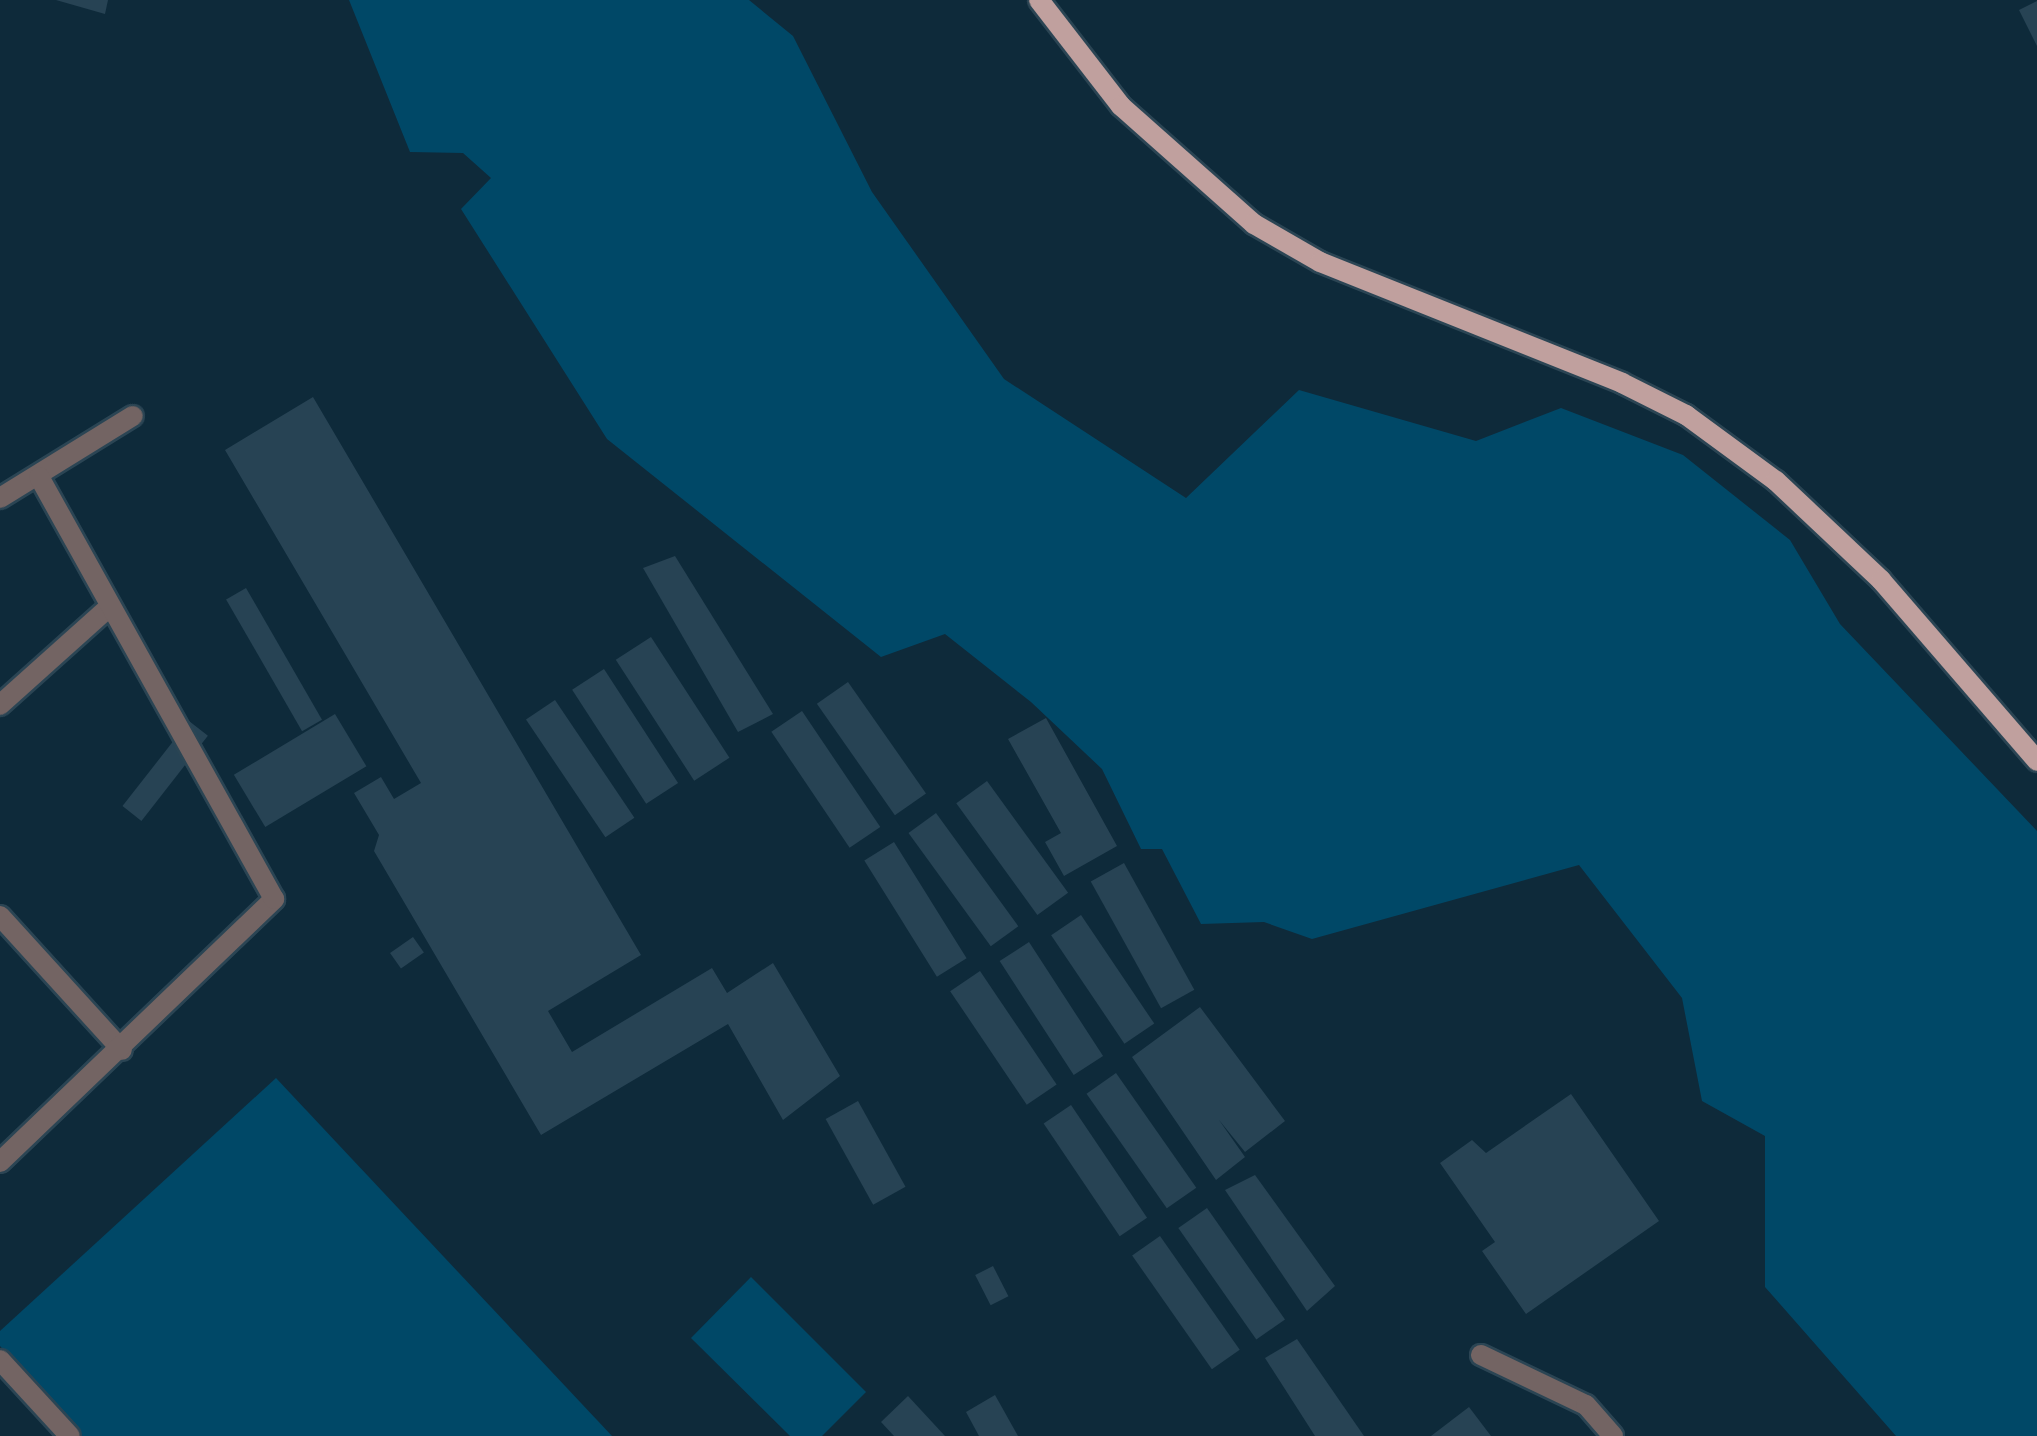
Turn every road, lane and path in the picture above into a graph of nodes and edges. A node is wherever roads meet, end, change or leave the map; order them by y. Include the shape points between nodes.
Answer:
1 (1039, 0) edge
2 (133, 416) dead end
3 (39, 477) junction
4 (0, 498) edge
5 (107, 609) junction
6 (0, 705) edge
7 (2037, 761) edge
8 (0, 916) edge
9 (122, 1050) junction
10 (0, 1162) edge
11 (1481, 1355) dead end
12 (0, 1360) edge
13 (64, 1434) edge
14 (1613, 1436) edge

1 - 7 main road via 1121,106 1254,224 1334,268 1686,415 1776,481 1881,580
2 - 3 street
3 - 4 street
3 - 5 street
5 - 6 street
5 - 9 street via 274,899
8 - 9 street
9 - 10 street
11 - 14 street via 1586,1405
12 - 13 street

